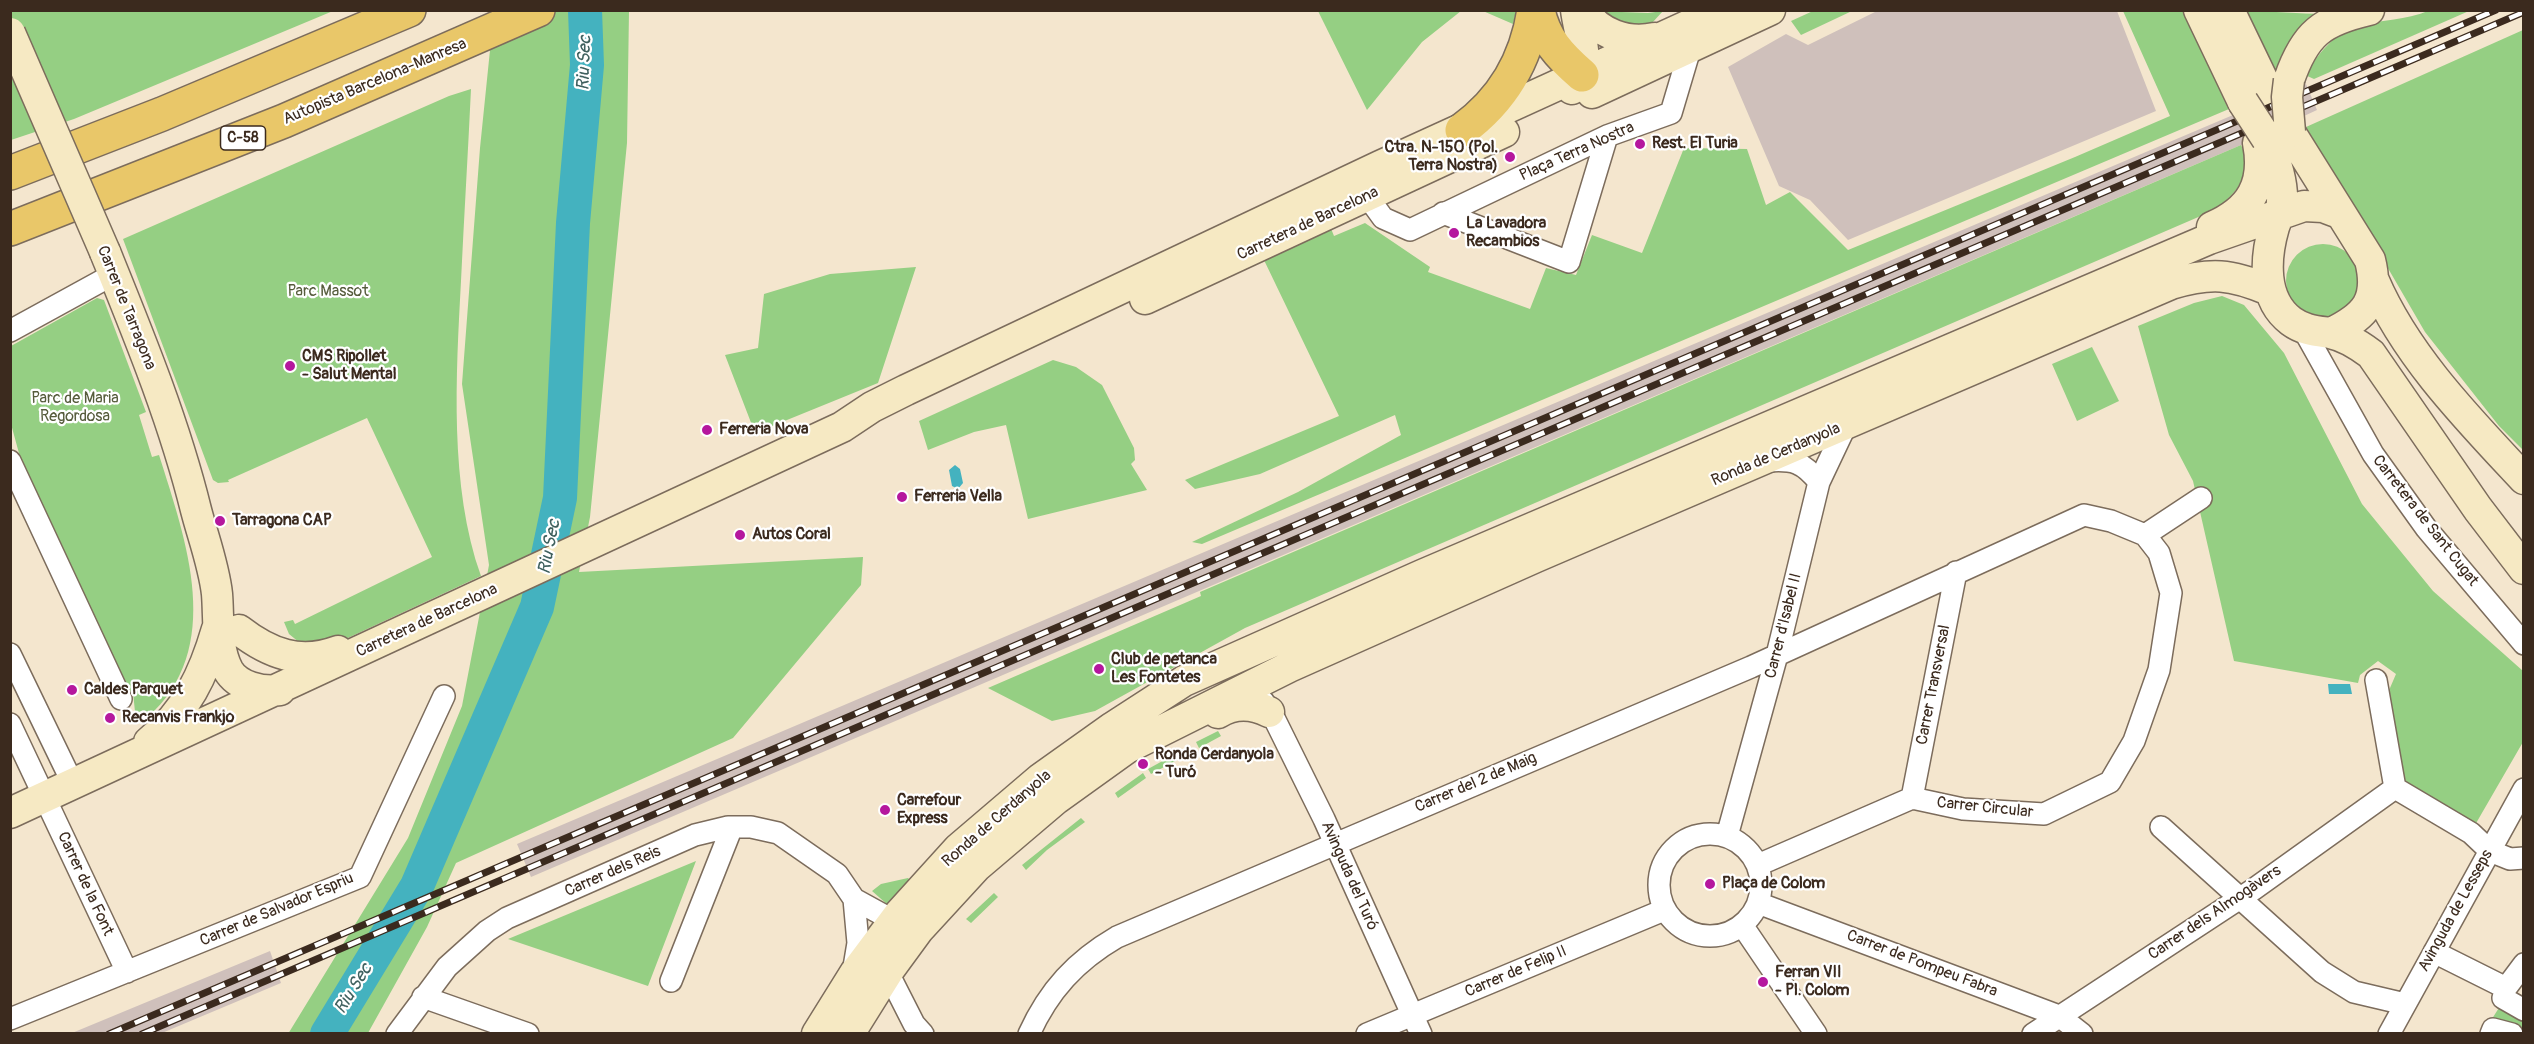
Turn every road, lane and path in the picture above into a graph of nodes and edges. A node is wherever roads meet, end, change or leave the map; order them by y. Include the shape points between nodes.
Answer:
1 (409, 10) edge
2 (538, 10) edge
3 (1536, 10) edge
4 (1576, 10) edge
5 (1583, 10) edge
6 (1770, 10) edge
7 (2199, 10) edge
8 (2229, 10) edge
9 (2369, 10) edge
10 (1723, 21) edge
11 (10, 33) edge
12 (1679, 41) junction
13 (1582, 75) junction
14 (2267, 92) junction
15 (1462, 130) junction
16 (1506, 131) junction
17 (1607, 136) junction
18 (2272, 138) junction
19 (10, 173) edge
20 (1367, 196) junction
21 (1443, 213) junction
22 (2340, 213) junction
23 (2281, 215) junction
24 (10, 229) edge
25 (109, 263) junction
26 (1142, 278) junction
27 (2374, 281) junction
28 (2269, 290) junction
29 (2032, 314) junction
30 (1086, 326) junction
31 (2302, 327) junction
32 (10, 331) edge
33 (2331, 333) junction
34 (996, 347) junction
35 (1846, 424) junction
36 (842, 427) junction
37 (10, 461) edge
38 (1759, 462) junction
39 (2523, 479) edge
40 (1819, 482) junction
41 (17, 494) edge
42 (2201, 498) dead end
43 (2145, 535) junction
44 (2523, 569) edge
45 (1956, 572) junction
46 (1422, 575) junction
47 (228, 628) junction
48 (392, 636) junction
49 (2523, 644) edge
50 (10, 654) edge
51 (1777, 655) junction
52 (2376, 680) dead end
53 (444, 696) dead end
54 (1265, 696) junction
55 (243, 697) junction
56 (121, 699) dead end
57 (10, 724) edge
58 (1116, 741) junction
59 (130, 758) junction
60 (73, 784) junction
61 (2395, 788) junction
62 (2523, 789) edge
63 (44, 797) junction
64 (1912, 798) junction
65 (10, 813) edge
66 (732, 827) junction
67 (2161, 827) dead end
68 (1727, 836) junction
69 (1334, 844) junction
70 (2490, 851) junction
71 (2523, 858) edge
72 (1758, 865) junction
73 (854, 899) junction
74 (2239, 899) junction
75 (1758, 903) junction
76 (1664, 910) junction
77 (1742, 925) junction
78 (906, 926) junction
79 (2434, 952) junction
80 (2523, 964) edge
81 (867, 971) junction
82 (127, 972) junction
83 (671, 981) dead end
84 (2506, 988) junction
85 (423, 997) junction
86 (2405, 1004) junction
87 (2523, 1010) edge
88 (2059, 1016) junction
89 (10, 1019) edge
90 (1416, 1024) edge
91 (397, 1034) edge
92 (528, 1034) edge
93 (817, 1034) edge
94 (849, 1034) edge
95 (923, 1034) edge
96 (1029, 1034) edge
97 (1367, 1034) edge
98 (1816, 1034) edge
99 (2033, 1034) edge
100 (2082, 1034) edge
101 (2389, 1034) edge
102 (2491, 1034) edge
103 (2512, 1034) edge

1 - 19 highway
2 - 24 highway, Autopista Barcelona-Manresa / C-58 via 273,125
3 - 13 highway via 1549,42
3 - 15 highway via 1512,78 1492,105
4 - 13 main road via 1583,47
5 - 12 main road via 1599,28 1625,39
6 - 10 main road, Carretera de Barcelona
7 - 14 main road
8 - 14 main road
9 - 14 main road via 2320,28
10 - 12 main road, Carretera de Barcelona
10 - 13 main road via 1605,75
11 - 25 main road, Carrer de Tarragona, bridge
12 - 13 main road, Carretera de Barcelona
12 - 16 main road, Carretera de Barcelona
12 - 17 street, Plaça Terra Nostra via 1671,113
13 - 15 main road, Carretera de Barcelona
13 - 16 main road via 1573,89 1531,111
14 - 18 main road
15 - 26 main road, Carretera de Barcelona
16 - 20 main road, Carretera de Barcelona
17 - 21 street, Plaça Terra Nostra
17 - 21 street via 1569,262
18 - 22 main road
18 - 23 main road via 2281,184
18 - 29 main road, Ronda de Cerdanyola via 2257,187 2241,209 2216,225 2060,292
20 - 21 street, Plaça Terra Nostra via 1383,219 1410,230
20 - 30 main road, Carretera de Barcelona
22 - 23 main road via 2304,206
22 - 27 main road via 2370,260
23 - 28 main road via 2272,240
23 - 29 main road, Ronda de Cerdanyola via 2210,239
25 - 32 street
25 - 47 main road, Carrer de Tarragona via 164,404
26 - 30 main road via 1123,296 1098,309
26 - 34 main road, Carretera de Barcelona
27 - 33 main road via 2366,308 2349,324
27 - 39 main road via 2424,362
28 - 31 main road via 2284,315
28 - 35 main road, Ronda de Cerdanyola via 2246,280 2218,275 2171,284
29 - 46 main road, Ronda de Cerdanyola
30 - 34 main road via 1061,327 1014,346
30 - 36 main road, Carretera de Barcelona via 878,420
31 - 33 main road
31 - 49 street, Carretera de Sant Cugat via 2373,454 2426,528
33 - 44 main road via 2371,354
34 - 36 main road, Carretera de Barcelona via 872,407
35 - 38 main road, Ronda de Cerdanyola
35 - 40 street, Carrer d'Isabel II
36 - 48 main road, Carretera de Barcelona
37 - 41 street
38 - 40 street via 1790,459 1809,469
38 - 54 main road, Ronda de Cerdanyola via 1289,667 1280,685
40 - 51 street, Carrer d'Isabel II
41 - 56 street
42 - 43 street
43 - 45 street via 2084,515
43 - 64 street, Carrer Circular via 2159,553 2171,593 2159,670 2134,741 2110,782 2044,814 1963,809
45 - 51 street, Carrer del 2 de Maig
45 - 64 street, Carrer Transversal
46 - 54 main road, Ronda de Cerdanyola via 1395,599 1270,655 1258,672
46 - 58 main road, Ronda de Cerdanyola via 1185,681
47 - 48 main road via 286,657 307,658
47 - 55 main road via 246,652
47 - 59 main road via 208,658 192,694 170,723
48 - 55 main road, Carretera de Barcelona via 280,690
50 - 60 street
51 - 68 street, Carrer d'Isabel II
51 - 69 street, Carrer del 2 de Maig
52 - 61 street
53 - 82 street, Carrer de Salvador Espriu via 360,876
54 - 58 main road, Ronda de Cerdanyola via 1232,673 1177,695
54 - 69 street, Avinguda del Turó
55 - 59 main road, Carretera de Barcelona
57 - 63 street, Carrer de la Font
58 - 78 main road, Ronda de Cerdanyola via 1040,779 958,849
59 - 60 main road, Carretera de Barcelona
60 - 63 main road, Carretera de Barcelona
61 - 70 street via 2471,833
61 - 74 street, Carrer dels Almogàvers
62 - 70 street, Avinguda de Lesseps
63 - 65 main road, Carretera de Barcelona
63 - 82 street, Carrer de la Font
64 - 72 street
66 - 73 street, Carrer dels Reis via 778,833 837,874
66 - 83 street
66 - 85 street, Carrer dels Reis via 695,835 507,918 465,949
67 - 74 street
68 - 72 street via 1740,843
68 - 76 street via 1692,836 1665,858 1658,893
69 - 90 street, Avinguda del Turó
69 - 96 street, Carrer del 2 de Maig via 1097,949 1057,986 1041,1007
70 - 71 street via 2510,859
70 - 79 street, Avinguda de Lesseps
72 - 75 street
73 - 78 street, Carrer dels Reis
73 - 81 street, Carrer dels Reis via 858,943
74 - 86 street via 2330,977 2355,992
74 - 88 street, Carrer dels Almogàvers
75 - 77 street
75 - 88 street, Carrer de Pompeu Fabra
76 - 77 street via 1685,931 1700,936 1722,935
76 - 90 street, Carrer de Felip II
77 - 98 street
78 - 81 main road, Ronda de Cerdanyola
79 - 84 street
79 - 86 street, Avinguda de Lesseps
80 - 84 street
81 - 93 main road, Ronda de Cerdanyola
81 - 94 main road, Ronda de Cerdanyola
81 - 95 street via 905,1008
82 - 89 street, Carrer de Salvador Espriu
84 - 87 street via 2503,998
85 - 91 street, Carrer dels Reis
85 - 92 street
86 - 101 street, Avinguda de Lesseps
88 - 99 street, Carrer dels Almogàvers
88 - 100 street, Carrer de Pompeu Fabra
90 - 97 street, Carrer de Felip II
102 - 103 street via 2493,1029

